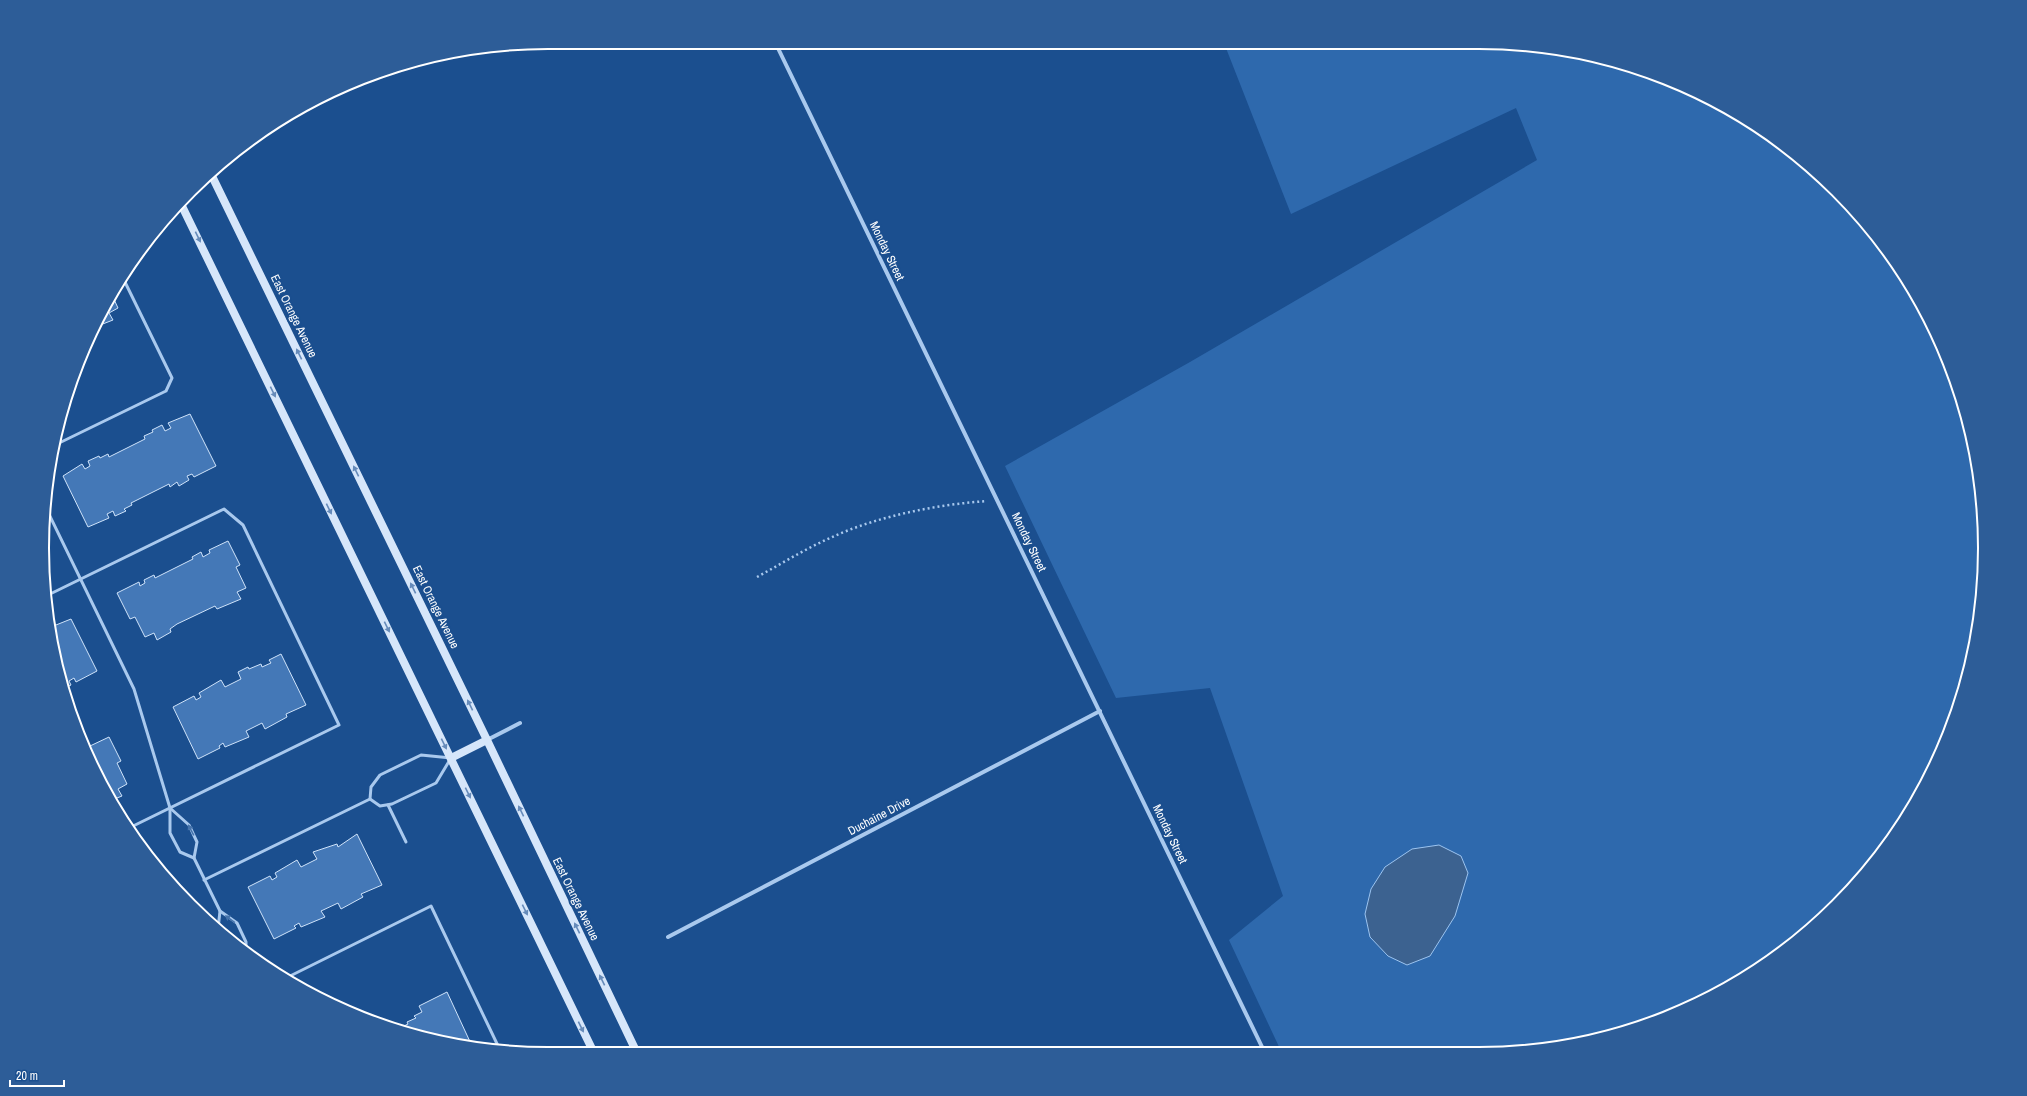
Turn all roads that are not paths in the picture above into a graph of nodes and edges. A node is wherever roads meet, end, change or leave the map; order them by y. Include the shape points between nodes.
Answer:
1 (778, 49) edge
2 (213, 178) edge
3 (183, 208) edge
4 (125, 283) edge
5 (61, 443) edge
6 (50, 518) edge
7 (81, 579) junction
8 (51, 593) edge
9 (1100, 712) junction
10 (520, 723) dead end
11 (487, 740) junction
12 (451, 758) junction
13 (370, 799) junction
14 (388, 805) junction
15 (170, 808) junction
16 (134, 826) edge
17 (406, 842) dead end
18 (194, 858) junction
19 (204, 880) junction
20 (220, 911) junction
21 (219, 923) edge
22 (668, 937) dead end
23 (246, 945) edge
24 (291, 976) edge
25 (497, 1044) edge
26 (591, 1047) edge
27 (635, 1047) edge
28 (1262, 1047) edge

1 - 9 street, Monday Street
11 -> 2 street, East Orange Avenue
3 -> 12 street
4 - 5 lane via 172,378 166,391
6 - 7 lane
7 - 8 lane
7 - 15 lane via 134,689
7 - 15 lane via 224,509 243,525 339,725
9 - 22 street, Duchaine Drive
9 - 28 street, Monday Street
10 - 11 street
11 - 12 street
27 -> 11 street, East Orange Avenue
12 - 13 lane via 421,755 380,775 371,787
12 - 14 lane via 436,783
12 -> 26 street
13 - 14 lane via 380,806
13 - 19 lane
14 - 17 lane
15 - 16 lane
18 -> 15 lane via 197,842 189,824
15 - 18 lane via 170,833 180,852
18 - 19 lane
19 - 20 lane
20 - 21 lane
23 -> 20 lane via 236,923
24 - 25 lane via 431,906

